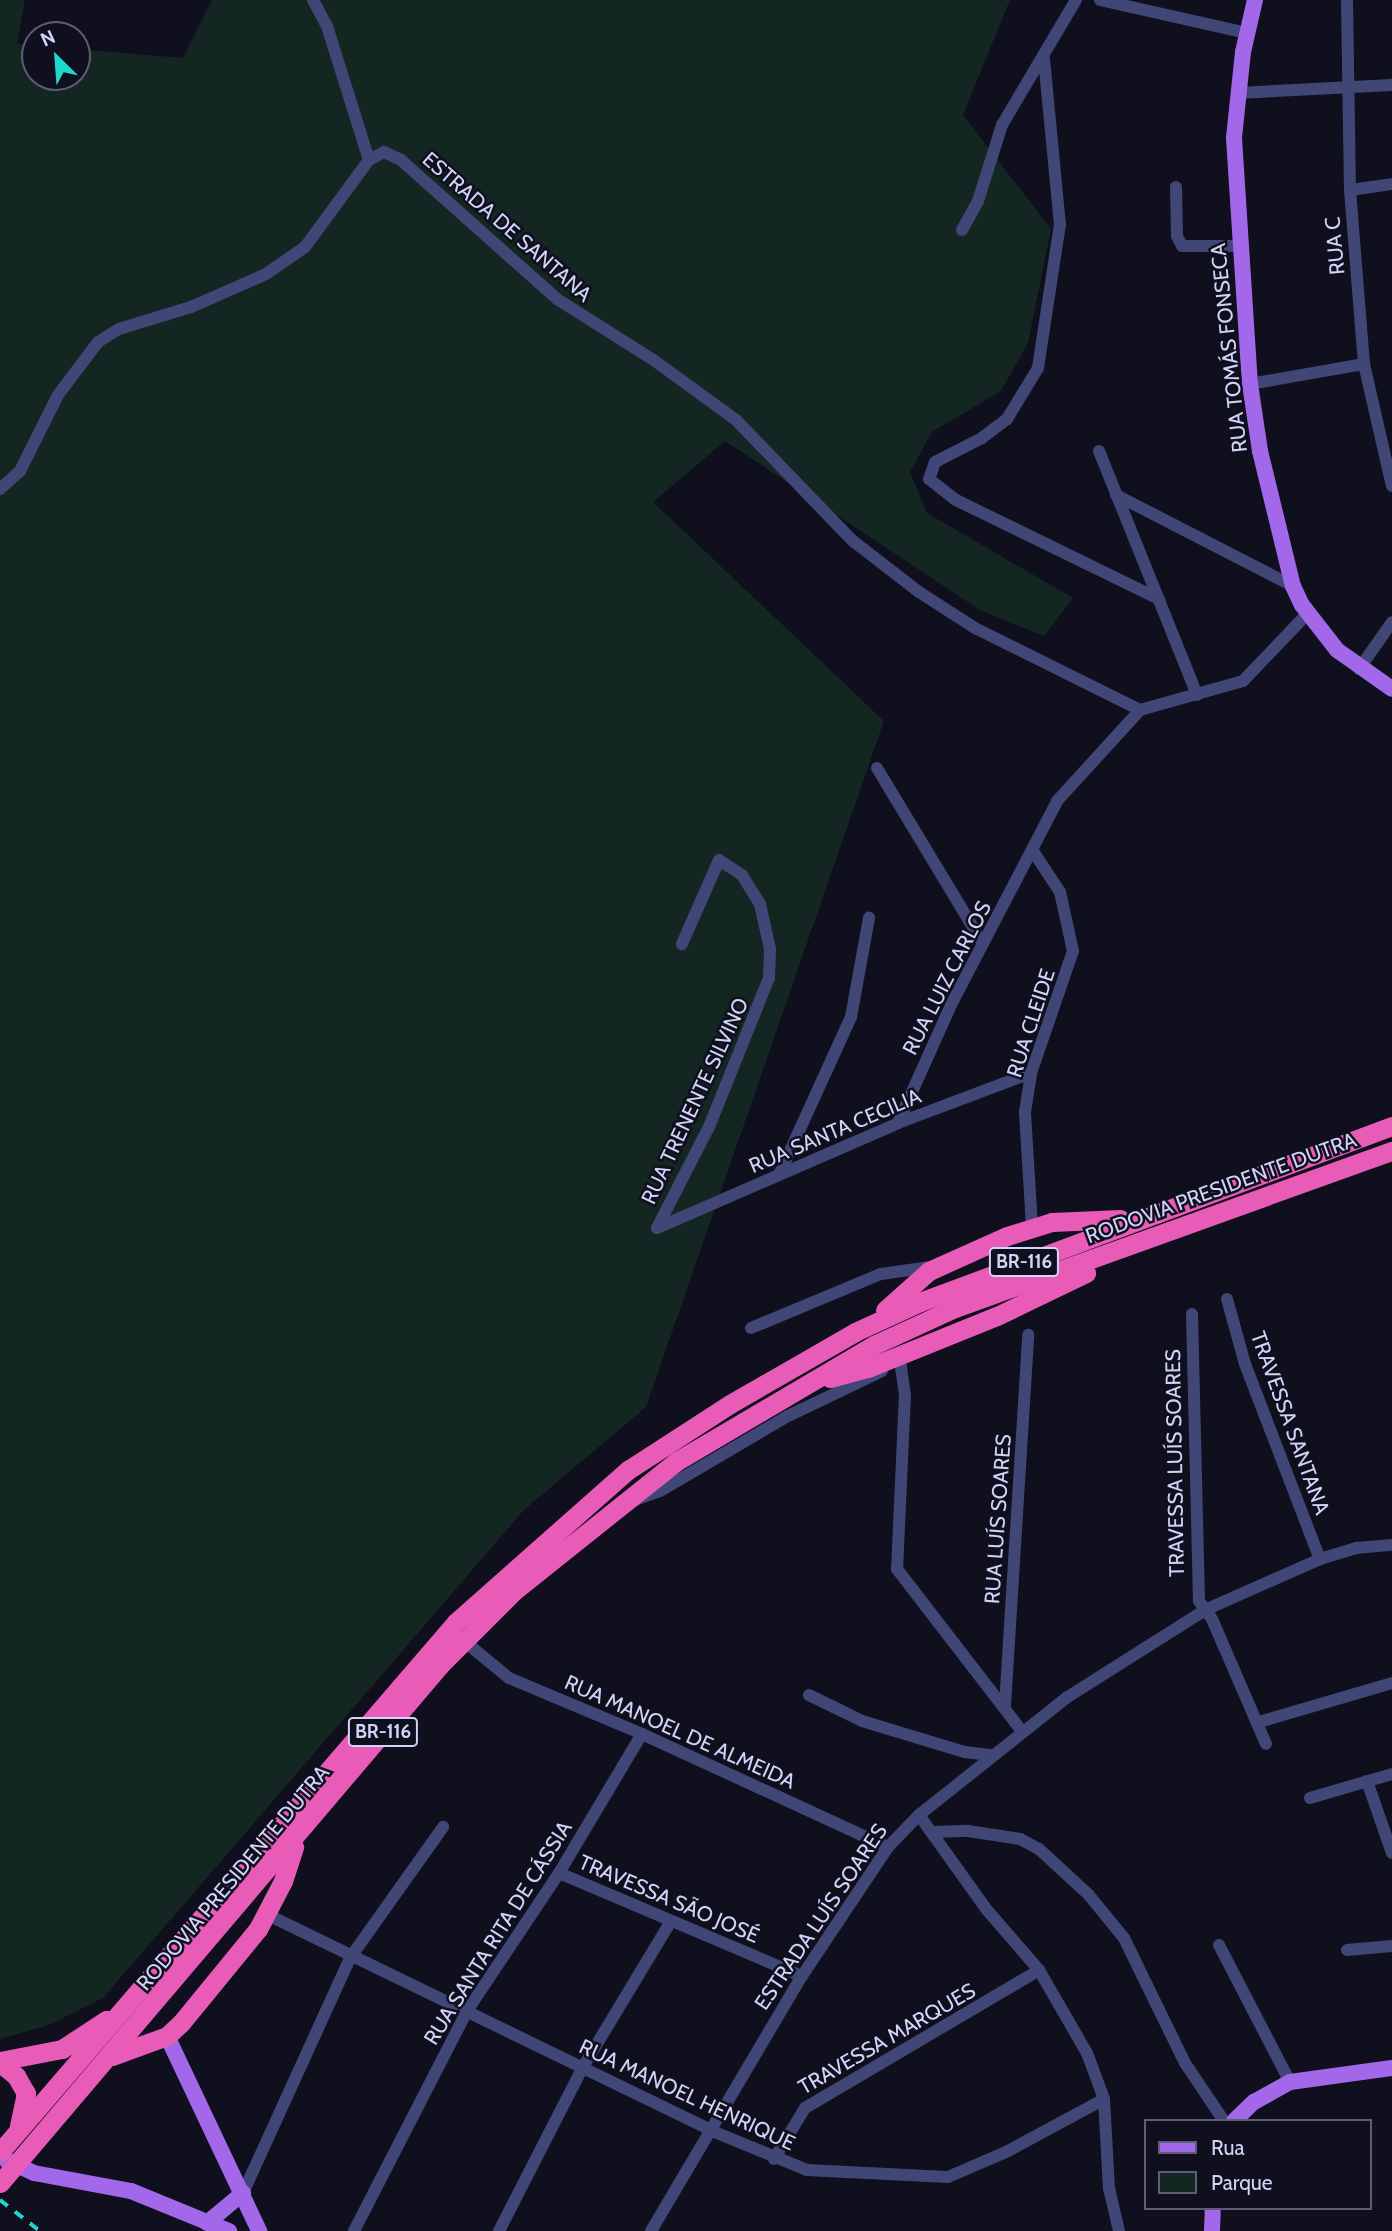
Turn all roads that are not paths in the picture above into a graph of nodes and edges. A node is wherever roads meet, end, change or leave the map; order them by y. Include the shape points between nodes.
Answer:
1 (313, 0) edge
2 (1076, 0) edge
3 (1100, 0) edge
4 (1255, 0) edge
5 (1347, 0) edge
6 (1247, 33) junction
7 (1044, 60) junction
8 (1392, 85) edge
9 (1349, 89) junction
10 (1238, 93) junction
11 (369, 160) junction
12 (1392, 184) edge
13 (1176, 187) dead end
14 (1350, 190) junction
15 (962, 230) dead end
16 (1239, 246) junction
17 (1364, 364) junction
18 (1250, 384) junction
19 (1099, 451) dead end
20 (1392, 486) edge
21 (0, 489) edge
22 (1116, 495) junction
23 (1293, 586) junction
24 (1158, 599) junction
25 (1307, 614) junction
26 (1392, 622) edge
27 (1359, 669) junction
28 (1392, 689) edge
29 (1197, 695) junction
30 (1140, 710) junction
31 (877, 768) dead end
32 (1033, 851) junction
33 (869, 918) dead end
34 (682, 944) dead end
35 (984, 944) junction
36 (1031, 1073) junction
37 (898, 1123) junction
38 (1392, 1126) edge
39 (1348, 1143) junction
40 (1392, 1151) edge
41 (779, 1175) junction
42 (1317, 1178) junction
43 (1032, 1227) junction
44 (657, 1228) joint
45 (938, 1266) junction
46 (1227, 1299) dead end
47 (1192, 1314) dead end
48 (751, 1328) dead end
49 (1028, 1335) dead end
50 (904, 1356) junction
51 (802, 1385) junction
52 (691, 1429) junction
53 (621, 1503) junction
54 (1392, 1545) edge
55 (1320, 1559) junction
56 (1205, 1610) junction
57 (464, 1641) junction
58 (1392, 1683) edge
59 (809, 1695) dead end
60 (1006, 1705) junction
61 (1259, 1722) junction
62 (1021, 1730) junction
63 (642, 1734) junction
64 (1266, 1744) dead end
65 (991, 1755) junction
66 (1392, 1774) edge
67 (1367, 1781) junction
68 (307, 1795) junction
69 (1310, 1798) dead end
70 (919, 1815) junction
71 (443, 1828) dead end
72 (933, 1832) junction
73 (297, 1836) junction
74 (888, 1847) junction
75 (1392, 1853) edge
76 (559, 1874) junction
77 (266, 1914) junction
78 (671, 1921) junction
79 (1219, 1945) dead end
80 (1392, 1947) edge
81 (1347, 1950) dead end
82 (350, 1958) junction
83 (1039, 1970) junction
84 (802, 1976) junction
85 (467, 2011) junction
86 (167, 2036) junction
87 (111, 2056) junction
88 (0, 2062) edge
89 (583, 2067) junction
90 (1392, 2068) edge
91 (1290, 2082) junction
92 (1104, 2099) junction
93 (1223, 2119) edge
94 (1236, 2119) edge
95 (712, 2131) junction
96 (8, 2144) edge
97 (774, 2159) junction
98 (0, 2183) edge
99 (243, 2193) junction
100 (1213, 2210) edge
101 (207, 2223) junction
102 (229, 2231) edge
103 (259, 2231) edge
104 (355, 2231) edge
105 (499, 2231) edge
106 (651, 2231) edge
107 (1119, 2231) edge
108 (1212, 2231) edge

1 - 11 street via 337,54
2 - 7 street
3 - 6 street
4 - 6 main road, RUA TOMÁS FONSECA
5 - 9 street, RUA C
6 - 10 main road, RUA TOMÁS FONSECA
7 - 15 street via 1002,125 978,201
7 - 24 street via 1060,224 1038,368 1007,419 982,438 934,462 929,479 956,500
8 - 9 street
9 - 10 street
9 - 14 street, RUA C
10 - 16 main road, RUA TOMÁS FONSECA via 1234,138
11 - 21 street via 305,247 266,274 191,307 118,329 98,342 58,395 20,471
11 - 30 street, ESTRADA DE SANTANA via 383,152 401,160 557,299 656,361 736,420 853,541 919,592 975,628
12 - 14 street
13 - 16 street via 1177,236 1182,246
14 - 17 street, RUA C
16 - 18 main road, RUA TOMÁS FONSECA
17 - 18 street
17 - 20 street, RUA C
18 - 23 main road, RUA TOMÁS FONSECA via 1260,451
19 - 22 street
22 - 23 street
22 - 24 street
23 - 25 main road, RUA TOMÁS FONSECA
24 - 29 street
25 - 27 main road, RUA TOMÁS FONSECA
25 - 29 street via 1243,681
26 - 27 street
27 - 28 main road, RUA TOMÁS FONSECA
29 - 30 street
30 - 32 street via 1070,785
31 - 35 street
32 - 35 street, RUA LUIZ CARLOS
32 - 36 street, RUA CLEIDE via 1060,892 1073,951
33 - 41 street via 851,1017
34 - 44 street, RUA TRENENTE SILVINO via 719,860 742,875 760,904 770,949 766,994 709,1127
35 - 37 street, RUA LUIZ CARLOS
36 - 37 street, RUA SANTA CECILIA
36 - 43 street, RUA CLEIDE via 1023,1137
37 - 41 street, RUA SANTA CECILIA
38 - 39 highway, RODOVIA PRESIDENTE DUTRA / BR-116
39 - 43 highway via 1113,1221 1074,1220
39 - 52 highway, RODOVIA PRESIDENTE DUTRA / BR-116 via 920,1302 855,1332
40 - 42 highway, RODOVIA PRESIDENTE DUTRA / BR-116
41 - 44 street, RUA SANTA CECILIA
42 - 50 highway via 1248,1215 1099,1267
42 - 51 highway, RODOVIA PRESIDENTE DUTRA / BR-116 via 956,1308 874,1345
43 - 45 highway
45 - 48 street via 881,1274
45 - 52 highway via 892,1306 704,1413
46 - 55 street, TRAVESSA SANTANA via 1245,1364
47 - 56 street, TRAVESSA LUÍS SOARES via 1195,1549 1199,1601
49 - 60 street, RUA LUÍS SOARES
50 - 51 highway
50 - 53 street via 788,1416 660,1491
50 - 60 street via 897,1569
51 - 53 highway, RODOVIA PRESIDENTE DUTRA / BR-116 via 741,1419
52 - 68 highway, RODOVIA PRESIDENTE DUTRA / BR-116 via 628,1470 479,1599
53 - 57 highway, RODOVIA PRESIDENTE DUTRA / BR-116 via 514,1591
54 - 55 street, ESTRADA LUÍS SOARES via 1356,1548
55 - 56 street, ESTRADA LUÍS SOARES
56 - 61 street, TRAVESSA LUÍS SOARES
56 - 62 street, ESTRADA LUÍS SOARES
57 - 63 street, RUA MANOEL DE ALMEIDA via 509,1678
57 - 73 highway, RODOVIA PRESIDENTE DUTRA / BR-116
58 - 61 street
59 - 65 street via 862,1721
60 - 62 street
61 - 64 street, TRAVESSA LUÍS SOARES
62 - 65 street, ESTRADA LUÍS SOARES
63 - 74 street, RUA MANOEL DE ALMEIDA
63 - 76 street, RUA SANTA RITA DE CÁSSIA
65 - 70 street, ESTRADA LUÍS SOARES
66 - 67 street
67 - 69 street
67 - 75 street
68 - 88 highway via 100,2027 43,2056
68 - 96 highway, RODOVIA PRESIDENTE DUTRA / BR-116
70 - 72 street
70 - 74 street, ESTRADA LUÍS SOARES
71 - 82 street
72 - 83 street via 987,1910
72 - 93 street via 993,1833 1020,1839 1039,1849 1088,1894 1124,1938 1189,2071
73 - 77 highway
73 - 87 highway, RODOVIA PRESIDENTE DUTRA / BR-116
74 - 84 street, ESTRADA LUÍS SOARES
76 - 78 street, TRAVESSA SÃO JOSÉ
76 - 85 street, RUA SANTA RITA DE CÁSSIA
77 - 82 street, RUA MANOEL HENRIQUE
77 - 86 highway via 239,1954
78 - 84 street, TRAVESSA SÃO JOSÉ
78 - 89 street
79 - 91 street
80 - 81 street
82 - 85 street, RUA MANOEL HENRIQUE
82 - 99 street
83 - 92 street via 1087,2053
83 - 97 street, TRAVESSA MARQUES via 804,2108
84 - 95 street, ESTRADA LUÍS SOARES
85 - 89 street, RUA MANOEL HENRIQUE
85 - 104 street, RUA SANTA RITA DE CÁSSIA
86 - 87 highway
86 - 99 main road
87 - 98 highway, RODOVIA PRESIDENTE DUTRA / BR-116
88 - 96 highway via 26,2093
89 - 95 street, RUA MANOEL HENRIQUE
89 - 105 street
90 - 91 main road
91 - 94 main road via 1254,2102
92 - 97 street, RUA MANOEL HENRIQUE via 1029,2141 948,2177 835,2174
92 - 107 street via 1109,2188
95 - 97 street, RUA MANOEL HENRIQUE
95 - 106 street, ESTRADA LUÍS SOARES
96 - 101 main road via 27,2171 124,2189
99 - 101 main road
99 - 103 main road
100 - 108 main road
101 - 102 main road

